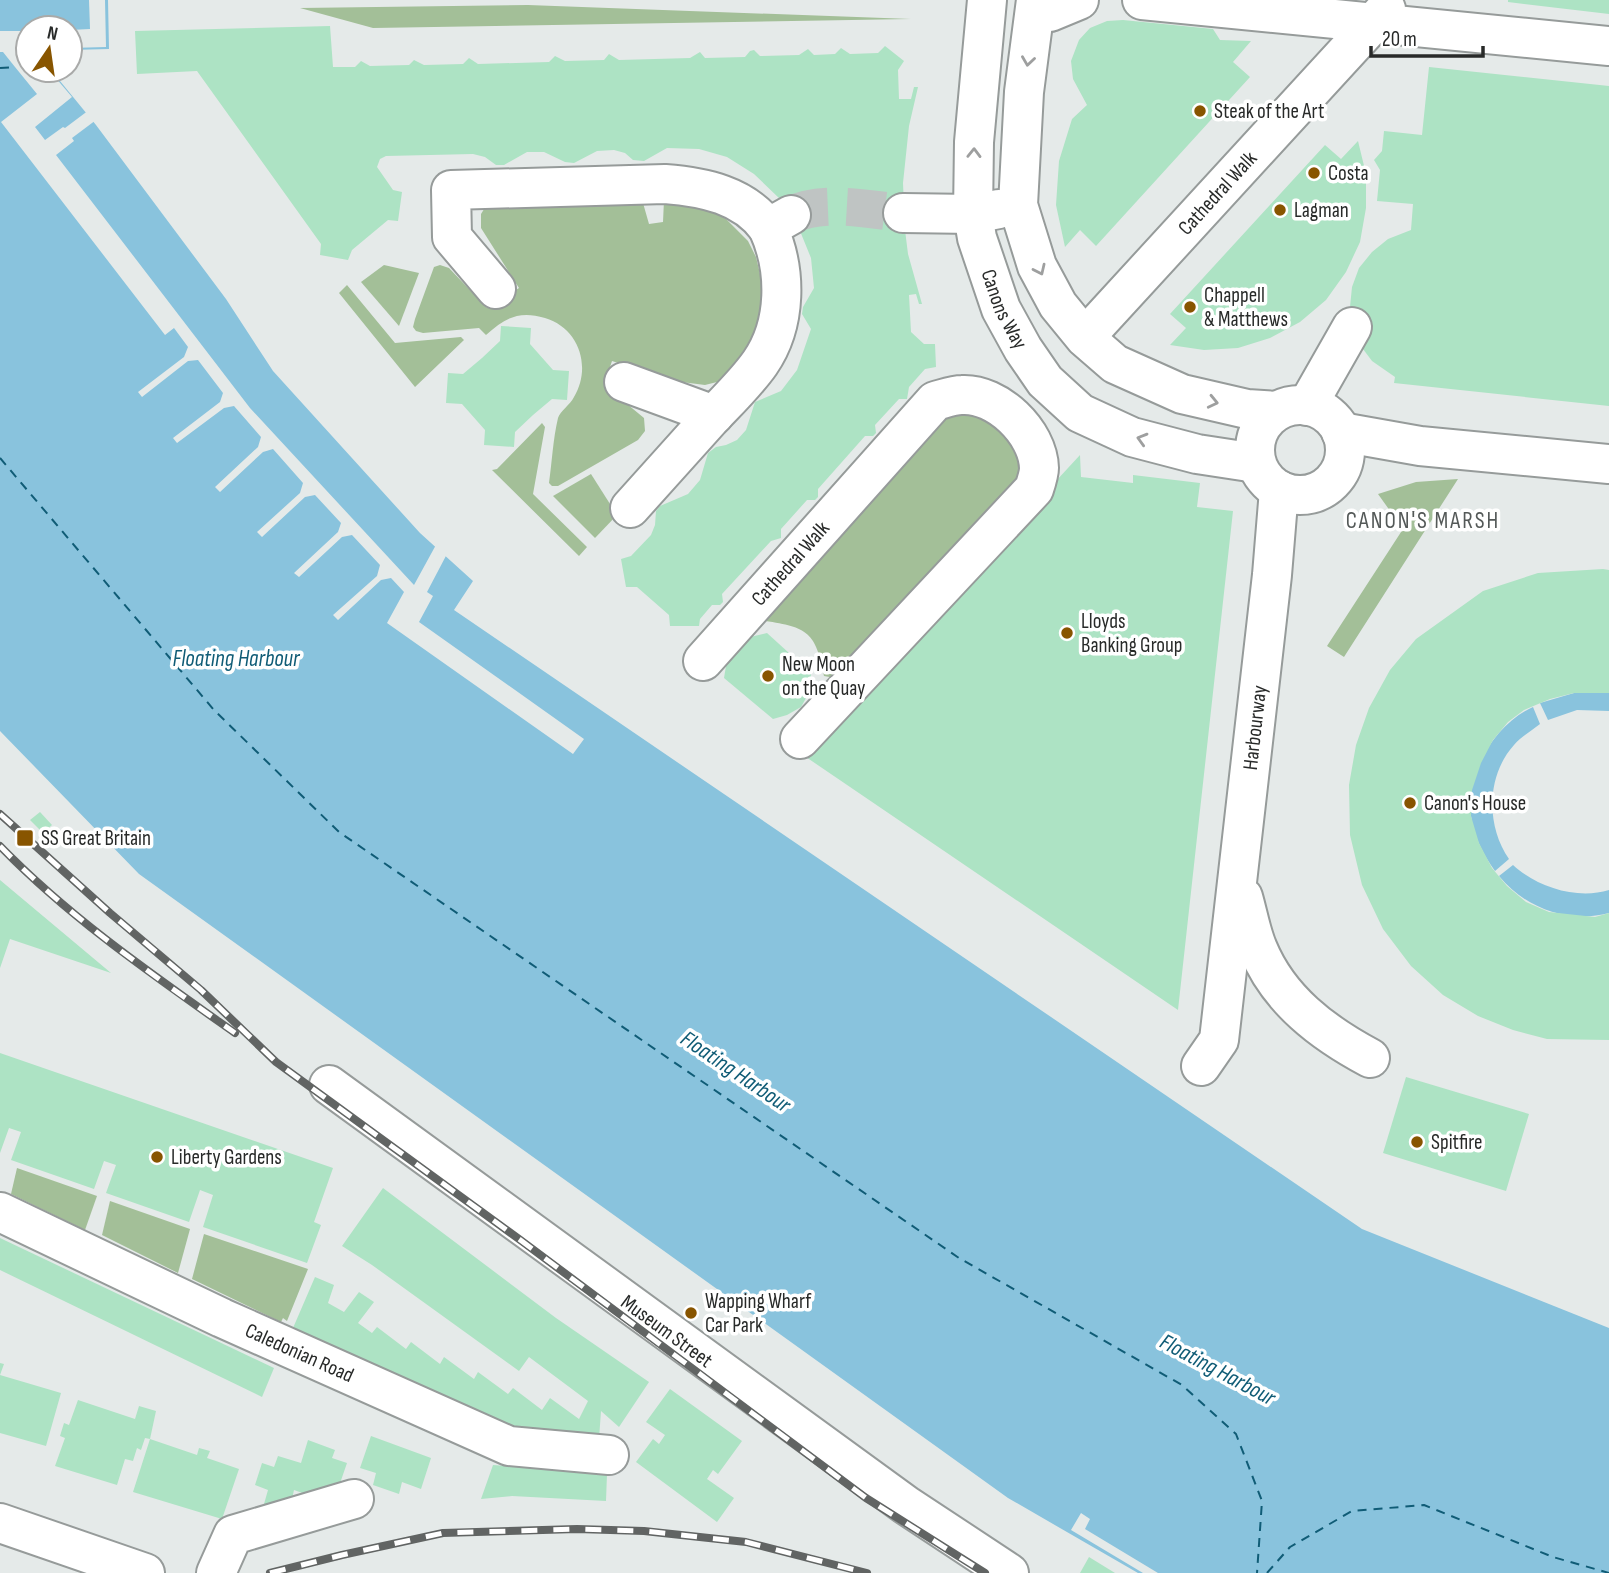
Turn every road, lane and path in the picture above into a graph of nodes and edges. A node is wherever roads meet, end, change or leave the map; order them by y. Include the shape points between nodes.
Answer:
1 (987, 0) edge
2 (1142, 0) edge
3 (1055, 4) edge
4 (1385, 11) edge
5 (1609, 46) edge
6 (1018, 205) junction
7 (904, 212) tunnel mouth
8 (973, 214) junction
9 (496, 289) dead end
10 (1097, 324) dead end
11 (1352, 327) dead end
12 (624, 382) dead end
13 (1292, 409) junction
14 (714, 415) junction
15 (1343, 447) junction
16 (1609, 464) edge
17 (1282, 482) junction
18 (630, 508) dead end
19 (703, 661) dead end
20 (800, 739) dead end
21 (1238, 878) junction
22 (1370, 1058) dead end
23 (1202, 1066) dead end
24 (329, 1085) dead end
25 (0, 1212) edge
26 (609, 1455) dead end
27 (354, 1499) dead end
28 (0, 1523) edge
29 (219, 1566) edge
30 (135, 1569) edge
31 (1009, 1573) edge

8 -> 1 street, Canons Way via 974,142
2 - 4 street
3 -> 6 street via 1024,92
4 - 5 street
4 - 10 street, Cathedral Walk
6 - 8 street
6 -> 13 street via 1037,266 1058,305 1085,338 1115,364 1182,394 1247,409
7 - 8 street
17 -> 8 street, Canons Way via 1132,437 1080,413 1045,381 1001,309
9 - 14 street via 452,237 451,190 692,186 722,194 780,222 776,246 781,296 776,328 759,365
11 - 13 street
12 - 14 street
13 - 15 street via 1321,411 1333,420
13 - 17 street via 1265,421 1254,448
14 - 18 street
15 - 16 street via 1420,446
15 - 17 street via 1337,477 1326,487
17 - 21 street, Harbourway
19 - 20 street, Cathedral Walk via 935,401 962,394 1021,407 1039,467 1034,489
21 - 22 street, Harbourway via 1258,949 1272,977 1309,1018
21 - 23 street, Harbourway via 1219,1040
24 - 31 street, Museum Street via 906,1505
25 - 26 street, Caledonian Road via 222,1318 509,1446
27 - 29 street via 233,1535
28 - 30 street

